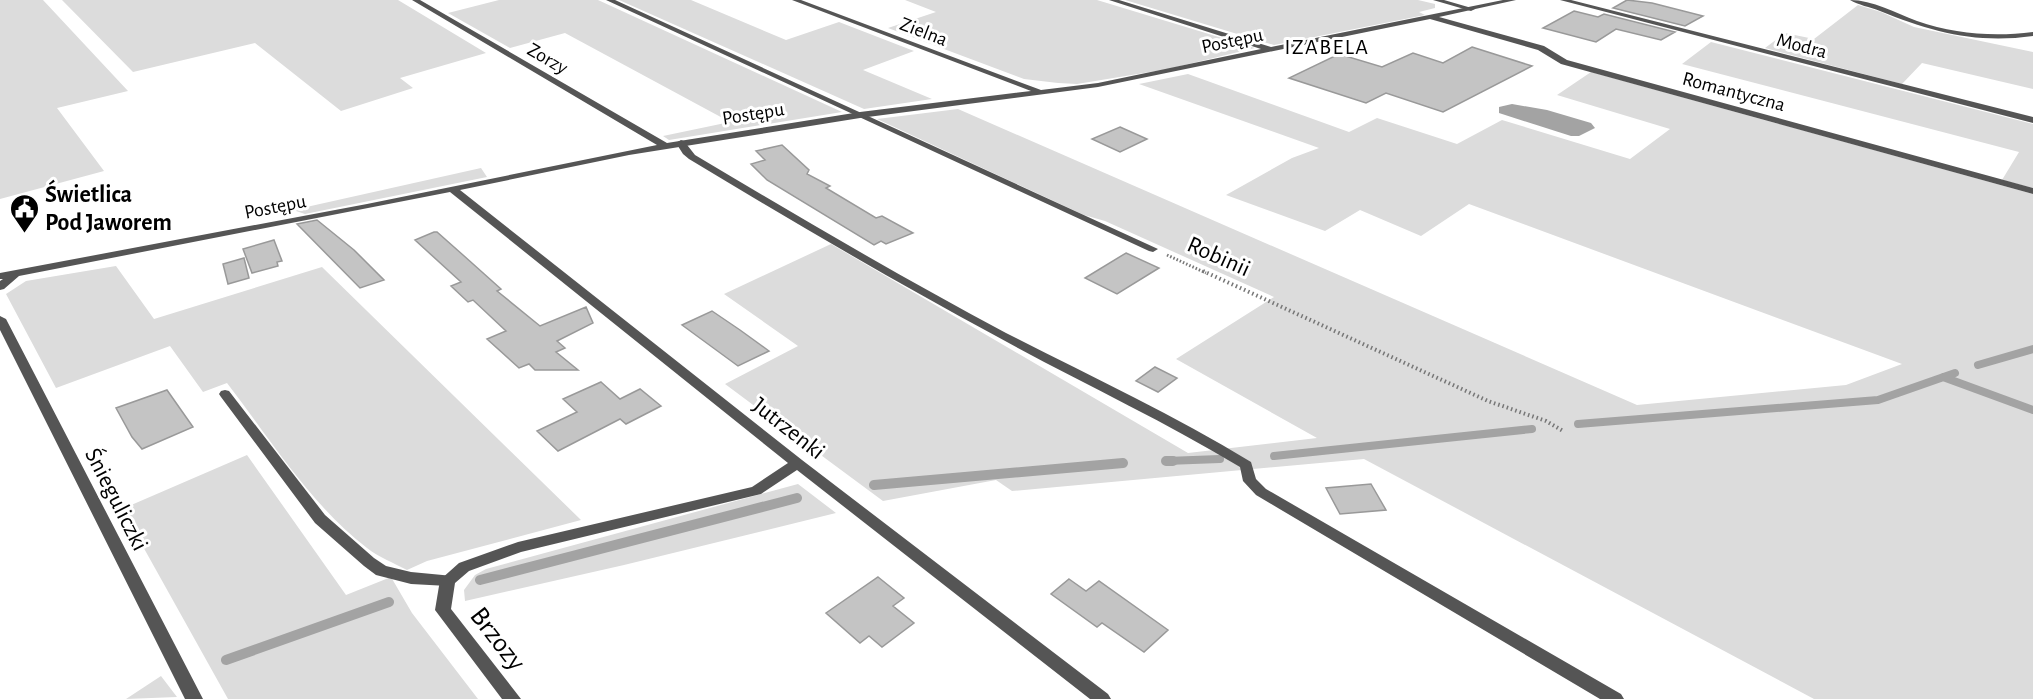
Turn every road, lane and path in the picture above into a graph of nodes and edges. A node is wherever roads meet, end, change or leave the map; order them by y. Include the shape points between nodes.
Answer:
1 (415, 0) edge
2 (609, 0) edge
3 (795, 0) edge
4 (1112, 0) edge
5 (1436, 0) edge
6 (1513, 0) edge
7 (1563, 0) edge
8 (1853, 0) edge
9 (1471, 9) junction
10 (1429, 17) junction
11 (2033, 34) edge
12 (1271, 50) junction
13 (1042, 93) junction
14 (860, 115) junction
15 (2033, 120) edge
16 (681, 143) junction
17 (664, 145) junction
18 (452, 189) junction
19 (2033, 191) edge
20 (1153, 249) joint
21 (15, 273) junction
22 (0, 276) edge
23 (0, 287) edge
24 (0, 319) edge
25 (225, 394) dead end
26 (1563, 431) dead end
27 (798, 463) junction
28 (447, 580) junction
29 (194, 699) edge
30 (512, 699) edge
31 (1102, 699) edge
32 (1615, 699) edge

1 - 17 street, Zorzy
2 - 14 street, Robinii
3 - 13 street, Zielna
4 - 12 street
5 - 9 street
6 - 9 street, Postępu
7 - 15 street, Modra
8 - 11 street via 1877,5 1922,25 1967,35 1987,38
9 - 10 street, Postępu
10 - 12 street, Postępu
10 - 19 street, Romantyczna via 1541,48 1564,62
12 - 13 street, Postępu via 1155,75
13 - 14 street, Postępu
14 - 16 street, Postępu
14 - 20 street, Robinii
16 - 17 street, Postępu
16 - 32 street via 692,158 789,215 1000,334 1203,439 1246,465 1250,481 1261,492
17 - 18 street, Postępu
18 - 21 street, Postępu
18 - 27 street, Jutrzenki
20 - 26 path, Robinii via 1488,401
21 - 22 street, Postępu
21 - 23 street
24 - 29 street, Śnieguliczki
25 - 28 street via 320,519 369,562 381,571 411,578
27 - 28 street via 756,491 518,547 464,567
27 - 31 street, Jutrzenki
28 - 30 street, Brzozy via 443,610

